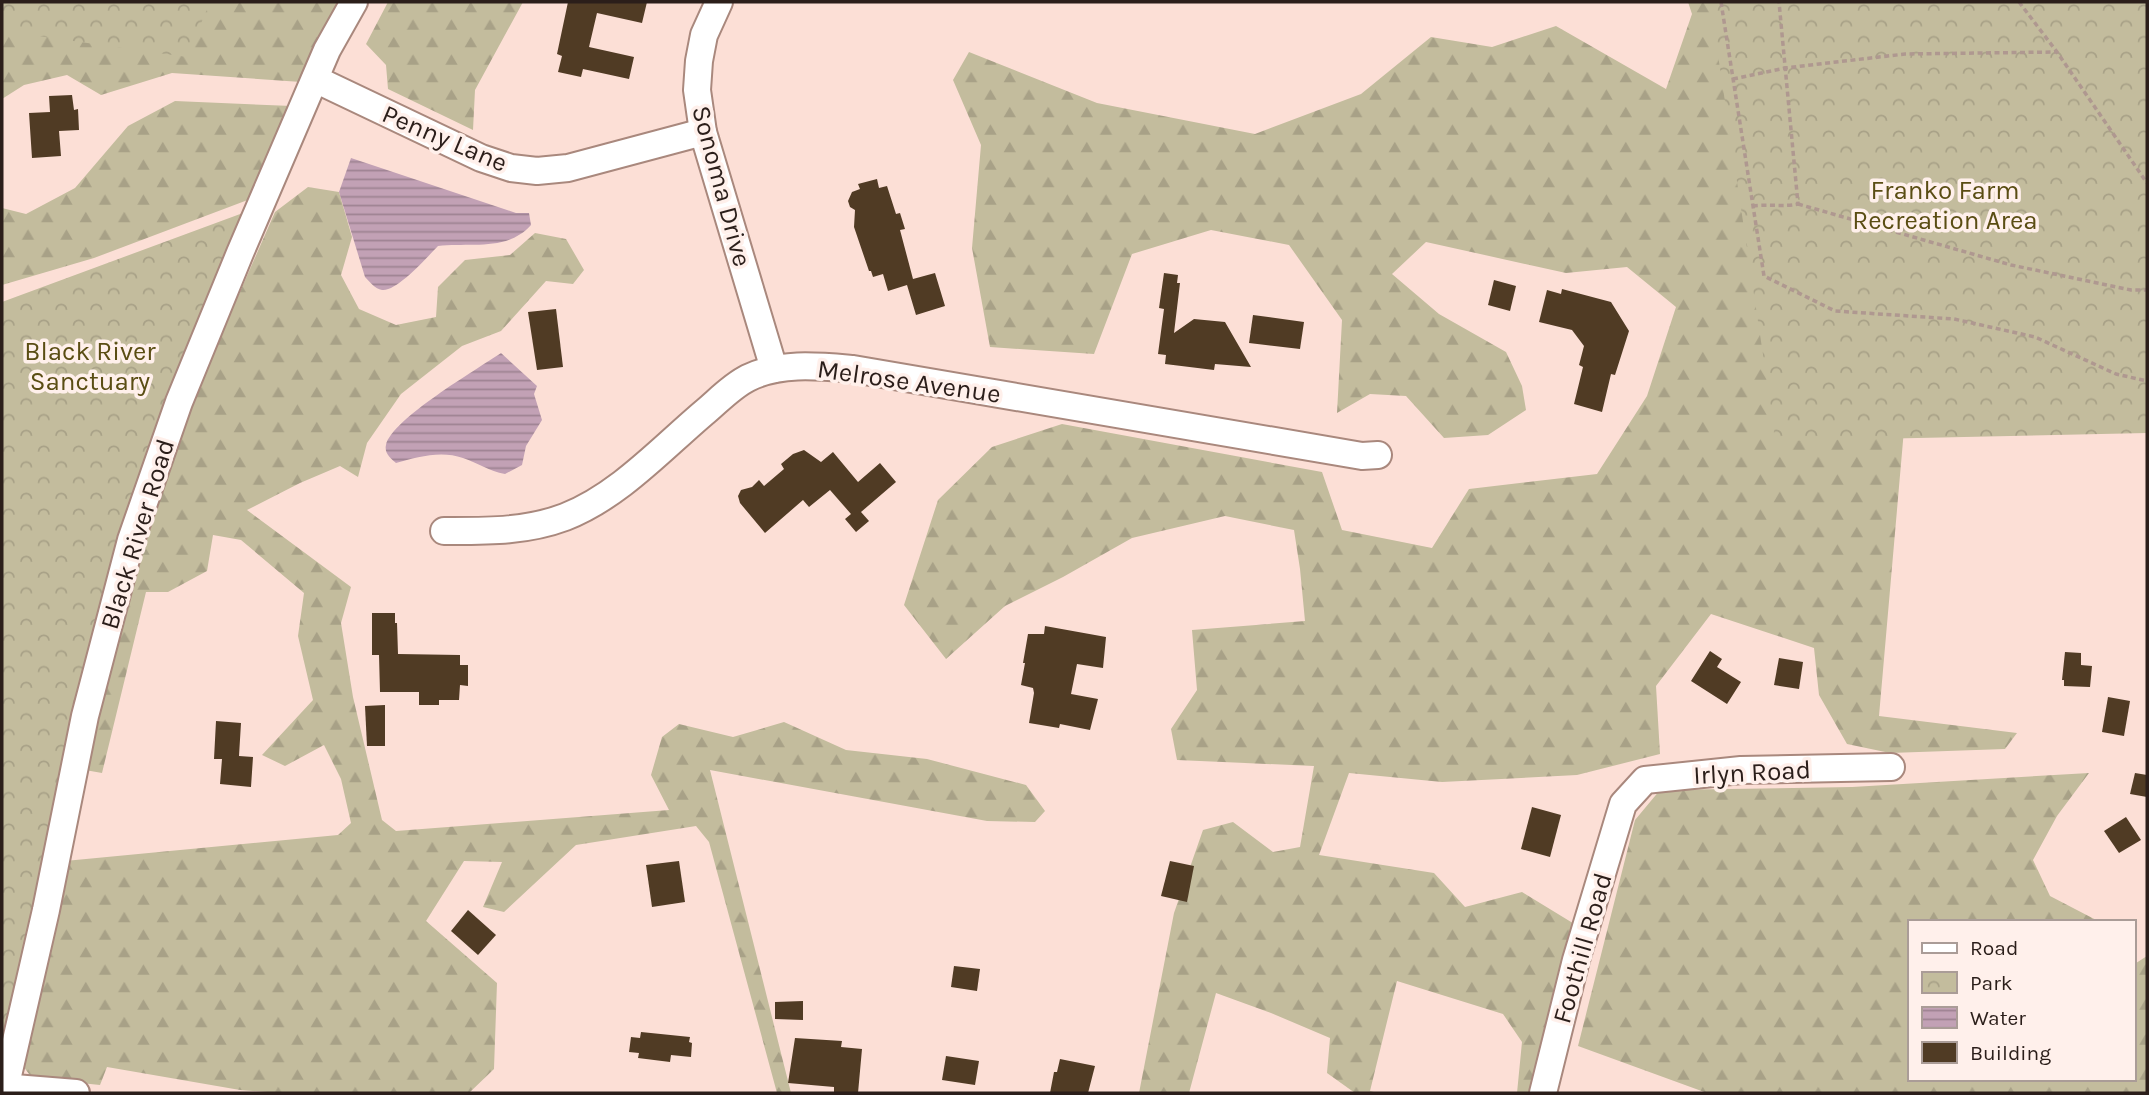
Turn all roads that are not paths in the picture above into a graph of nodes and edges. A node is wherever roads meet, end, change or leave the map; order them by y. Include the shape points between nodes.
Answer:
1 (354, 2) edge
2 (719, 2) edge
3 (315, 79) junction
4 (703, 132) junction
5 (774, 369) junction
6 (1378, 455) dead end
7 (444, 531) dead end
8 (1891, 767) dead end
9 (1623, 804) joint
10 (4, 1089) edge
11 (76, 1093) edge
12 (1543, 1093) edge

1 - 3 street, Black River Road
2 - 4 street, Sonoma Drive via 704,34 699,61 697,90
3 - 4 street, Penny Lane via 510,168 568,168
3 - 10 street, Black River Road via 179,402 131,540 85,716
4 - 5 street, Sonoma Drive
5 - 6 street, Melrose Avenue via 853,369 1362,456
5 - 7 street, Melrose Avenue via 747,378 631,476 566,517 502,531
8 - 9 street, Irlyn Road via 1741,770 1645,780
9 - 12 street, Foothill Road via 1576,960
10 - 11 street

